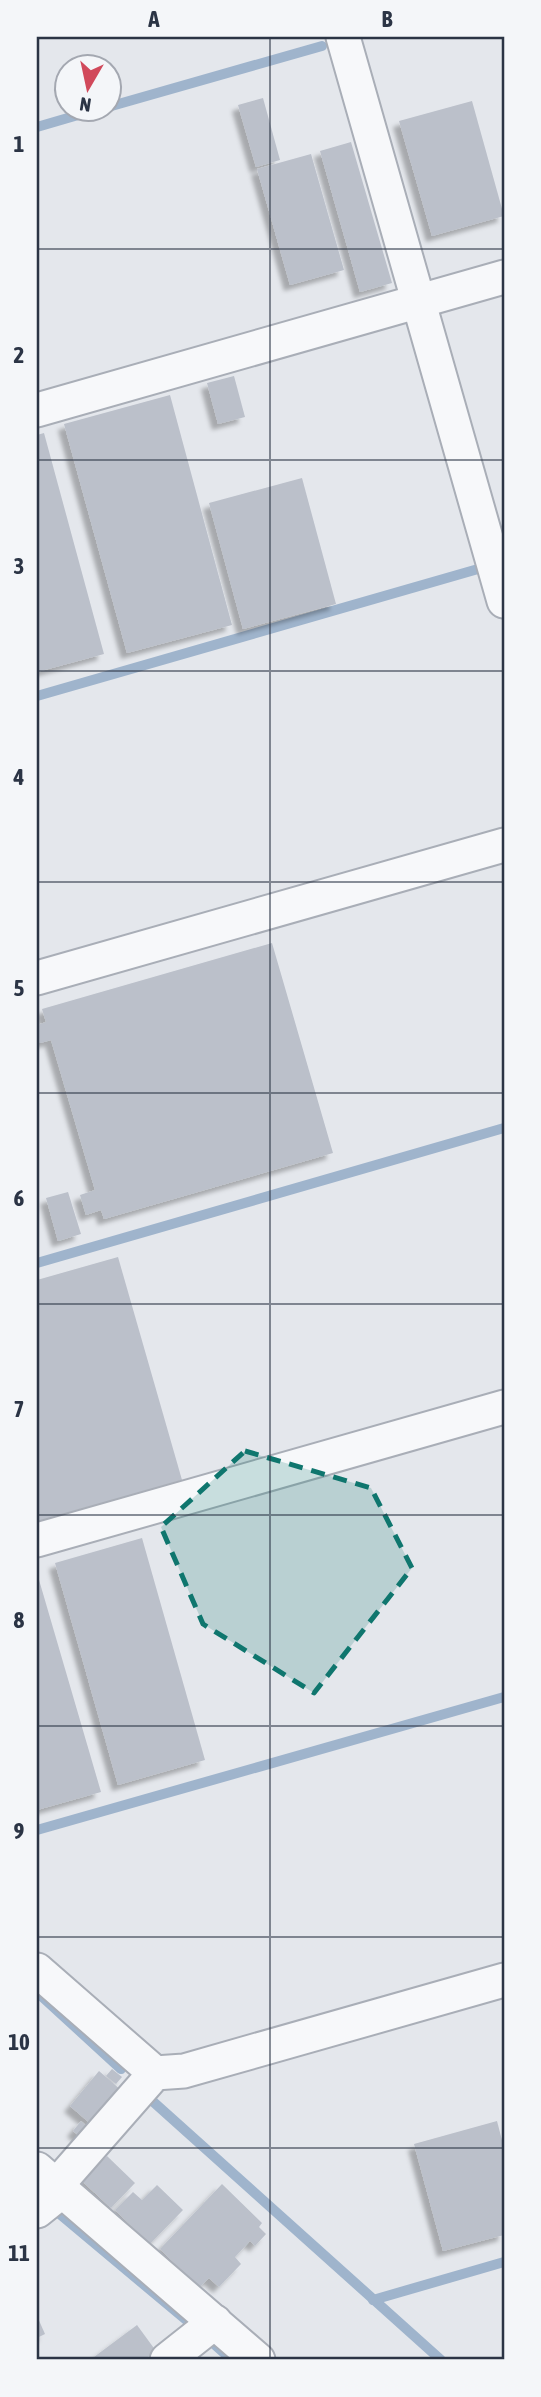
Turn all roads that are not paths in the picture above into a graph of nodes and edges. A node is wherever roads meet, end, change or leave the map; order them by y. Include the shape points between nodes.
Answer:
1 (343, 37) edge
2 (504, 277) edge
3 (418, 302) junction
4 (37, 411) edge
5 (504, 601) edge
6 (504, 845) edge
7 (37, 978) edge
8 (504, 1407) edge
9 (37, 1540) edge
10 (37, 1970) edge
11 (504, 1980) edge
12 (155, 2073) junction
13 (48, 2189) edge
14 (215, 2322) junction
15 (167, 2360) edge
16 (258, 2360) edge

1 - 3 street
2 - 3 street
3 - 4 street
3 - 5 street
6 - 7 street
8 - 9 street
10 - 12 street
11 - 12 street via 184,2071
12 - 13 street
13 - 14 street
14 - 15 street
14 - 16 street

